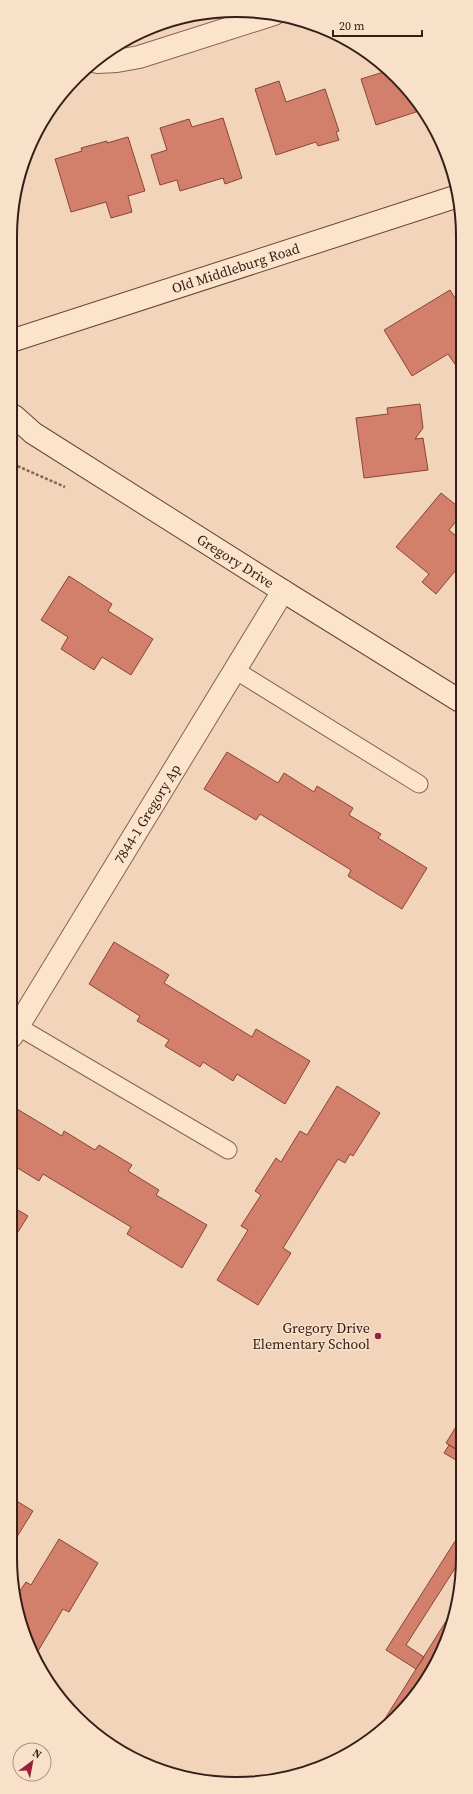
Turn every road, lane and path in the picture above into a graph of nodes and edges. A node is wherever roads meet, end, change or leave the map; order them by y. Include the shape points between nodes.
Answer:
1 (260, 18) edge
2 (103, 62) edge
3 (453, 198) edge
4 (17, 339) edge
5 (17, 419) edge
6 (283, 592) junction
7 (235, 670) junction
8 (456, 698) edge
9 (419, 784) dead end
10 (17, 1028) edge
11 (17, 1032) edge
12 (228, 1150) dead end

1 - 2 street via 139,57
3 - 4 street, Old Middleburg Road
5 - 6 street, Gregory Drive via 34,433
6 - 7 street, 7844-1 Gregory Ap
6 - 8 street, Gregory Drive
7 - 9 lane
7 - 10 street, 7844-1 Gregory Ap
11 - 12 lane

